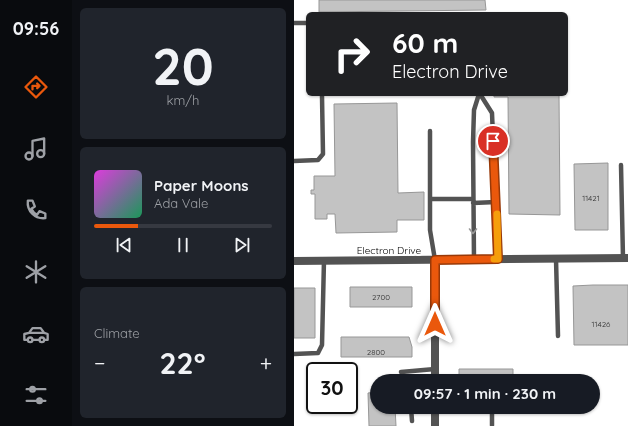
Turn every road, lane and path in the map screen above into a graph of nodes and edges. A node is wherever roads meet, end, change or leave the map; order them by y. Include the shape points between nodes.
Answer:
1 (306, 22) edge
2 (294, 23) edge
3 (322, 96) dead end
4 (478, 96) edge
5 (480, 96) edge
6 (430, 131) dead end
7 (294, 161) edge
8 (621, 165) dead end
9 (430, 199) junction
10 (473, 201) junction
11 (496, 202) junction
12 (625, 258) edge
13 (498, 259) junction
14 (556, 259) junction
15 (324, 260) junction
16 (435, 260) junction
17 (474, 260) junction
18 (294, 261) edge
19 (558, 336) dead end
20 (294, 354) edge
21 (435, 368) junction
22 (401, 372) dead end
23 (435, 374) edge
24 (412, 414) edge
25 (435, 414) edge
26 (492, 414) edge
27 (412, 421) dead end
28 (435, 426) edge
29 (492, 426) edge

1 - 2 lane
3 - 7 lane via 323,154 318,160
4 - 10 lane via 474,110
5 - 11 lane via 492,113
6 - 9 lane
8 - 12 lane
9 - 10 lane
9 - 16 lane via 430,230
10 - 11 lane
10 -> 17 lane
11 - 13 lane
12 - 14 street, Electron Drive
13 - 14 street, Electron Drive
13 - 17 street, Electron Drive
14 - 19 lane
15 - 16 street, Electron Drive
15 - 18 street, Electron Drive
15 - 20 lane via 322,346 318,353
16 - 17 street, Electron Drive
16 - 21 street
21 - 22 lane
21 - 23 street
24 - 27 lane
25 - 28 street
26 - 29 lane

